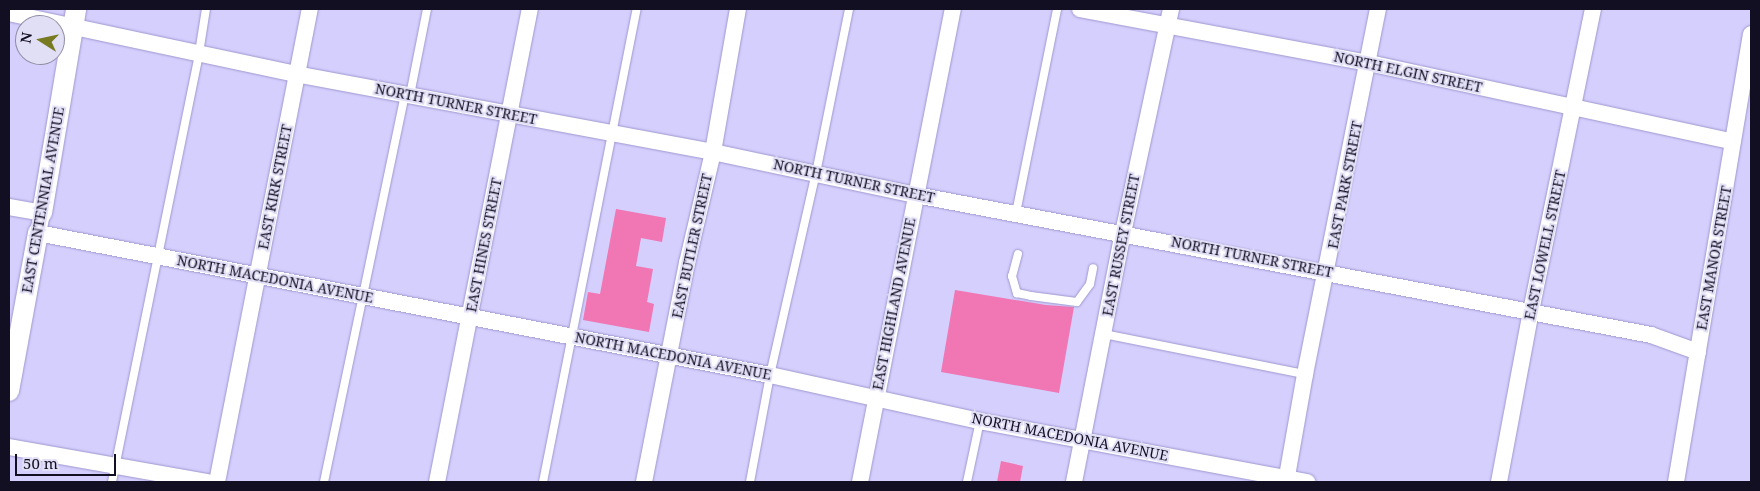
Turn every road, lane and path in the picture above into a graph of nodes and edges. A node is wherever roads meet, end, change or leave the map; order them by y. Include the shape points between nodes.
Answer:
1 (206, 9) edge
2 (310, 9) edge
3 (427, 9) edge
4 (530, 9) edge
5 (638, 9) edge
6 (738, 9) edge
7 (849, 9) edge
8 (953, 9) edge
9 (1057, 9) edge
10 (1080, 9) edge
11 (1378, 9) edge
12 (1592, 9) edge
13 (9, 13) edge
14 (74, 17) edge
15 (1169, 17) edge
16 (1751, 34) edge
17 (199, 53) junction
18 (1369, 63) junction
19 (296, 74) junction
20 (407, 94) junction
21 (1574, 108) junction
22 (510, 115) junction
23 (612, 133) junction
24 (1733, 142) junction
25 (712, 152) junction
26 (816, 172) junction
27 (916, 195) junction
28 (9, 207) edge
29 (42, 213) junction
30 (1016, 213) junction
31 (38, 233) junction
32 (1123, 233) junction
33 (1018, 254) dead end
34 (156, 255) junction
35 (1093, 268) dead end
36 (1328, 272) junction
37 (258, 276) junction
38 (364, 296) junction
39 (1531, 311) junction
40 (470, 316) junction
41 (1104, 334) junction
42 (574, 336) junction
43 (1698, 352) junction
44 (669, 356) junction
45 (1305, 374) junction
46 (770, 375) junction
47 (9, 390) edge
48 (876, 399) junction
49 (980, 421) junction
50 (1082, 440) junction
51 (9, 447) edge
52 (115, 466) junction
53 (1287, 480) edge
54 (112, 482) edge
55 (207, 482) edge
56 (217, 482) edge
57 (324, 482) edge
58 (437, 482) edge
59 (543, 482) edge
60 (644, 482) edge
61 (750, 482) edge
62 (860, 482) edge
63 (967, 482) edge
64 (1074, 482) edge
65 (1307, 482) edge
66 (1499, 482) edge
67 (1676, 482) edge

1 - 17 lane
2 - 19 street, EAST KIRK STREET
3 - 20 lane
4 - 22 street, EAST HINES STREET
5 - 23 lane
6 - 25 street, EAST BUTLER STREET
7 - 26 lane
8 - 27 street, EAST HIGHLAND AVENUE
9 - 30 lane
10 - 15 street, NORTH ELGIN STREET
11 - 18 street, EAST PARK STREET
12 - 21 street, EAST LOWELL STREET
13 - 14 street, NORTH TURNER STREET
14 - 17 street, NORTH TURNER STREET via 106,34
14 - 29 street, EAST CENTENNIAL AVENUE
15 - 18 street, NORTH ELGIN STREET
15 - 32 street, EAST RUSSEY STREET
16 - 24 street, EAST MANOR STREET
17 - 19 street, NORTH TURNER STREET
17 - 34 lane
18 - 21 street, NORTH ELGIN STREET
18 - 36 street, EAST PARK STREET
19 - 20 street, NORTH TURNER STREET
19 - 37 street, EAST KIRK STREET
20 - 22 street, NORTH TURNER STREET
20 - 38 lane
21 - 24 street, NORTH ELGIN STREET
21 - 39 street, EAST LOWELL STREET
22 - 23 street, NORTH TURNER STREET
22 - 40 street, EAST HINES STREET
23 - 25 street, NORTH TURNER STREET
23 - 42 lane
24 - 43 street, EAST MANOR STREET
25 - 26 street, NORTH TURNER STREET
25 - 44 street, EAST BUTLER STREET
26 - 27 street, NORTH TURNER STREET
26 - 46 lane
27 - 30 street, NORTH TURNER STREET
27 - 48 street, EAST HIGHLAND AVENUE
28 - 29 street
29 - 31 street, EAST CENTENNIAL AVENUE
30 - 32 street, NORTH TURNER STREET
31 - 34 street, NORTH MACEDONIA AVENUE
31 - 47 street, EAST CENTENNIAL AVENUE
32 - 36 street, NORTH TURNER STREET
32 - 41 street, EAST RUSSEY STREET
33 - 35 lane via 1012,276 1017,294 1077,302 1090,284
34 - 37 street, NORTH MACEDONIA AVENUE
34 - 52 lane
36 - 39 street, NORTH TURNER STREET
36 - 45 street, EAST PARK STREET
37 - 38 street, NORTH MACEDONIA AVENUE
37 - 56 street, EAST KIRK STREET
38 - 40 street, NORTH MACEDONIA AVENUE
38 - 57 lane
39 - 43 street, NORTH TURNER STREET via 1651,335
39 - 66 street, EAST LOWELL STREET
40 - 42 street, NORTH MACEDONIA AVENUE
40 - 58 street, EAST HINES STREET
41 - 45 lane
41 - 50 street, EAST RUSSEY STREET
42 - 44 street, NORTH MACEDONIA AVENUE
42 - 59 lane
43 - 67 street, EAST MANOR STREET
44 - 46 street, NORTH MACEDONIA AVENUE
44 - 60 street, EAST BUTLER STREET
45 - 53 street, EAST PARK STREET
46 - 48 street, NORTH MACEDONIA AVENUE
46 - 61 lane
48 - 49 street, NORTH MACEDONIA AVENUE
48 - 62 street, EAST HIGHLAND AVENUE
49 - 50 street, NORTH MACEDONIA AVENUE
49 - 63 lane
50 - 53 street, NORTH MACEDONIA AVENUE
50 - 64 street, EAST RUSSEY STREET
51 - 52 street
52 - 54 lane
52 - 55 street
53 - 65 street, NORTH MACEDONIA AVENUE

